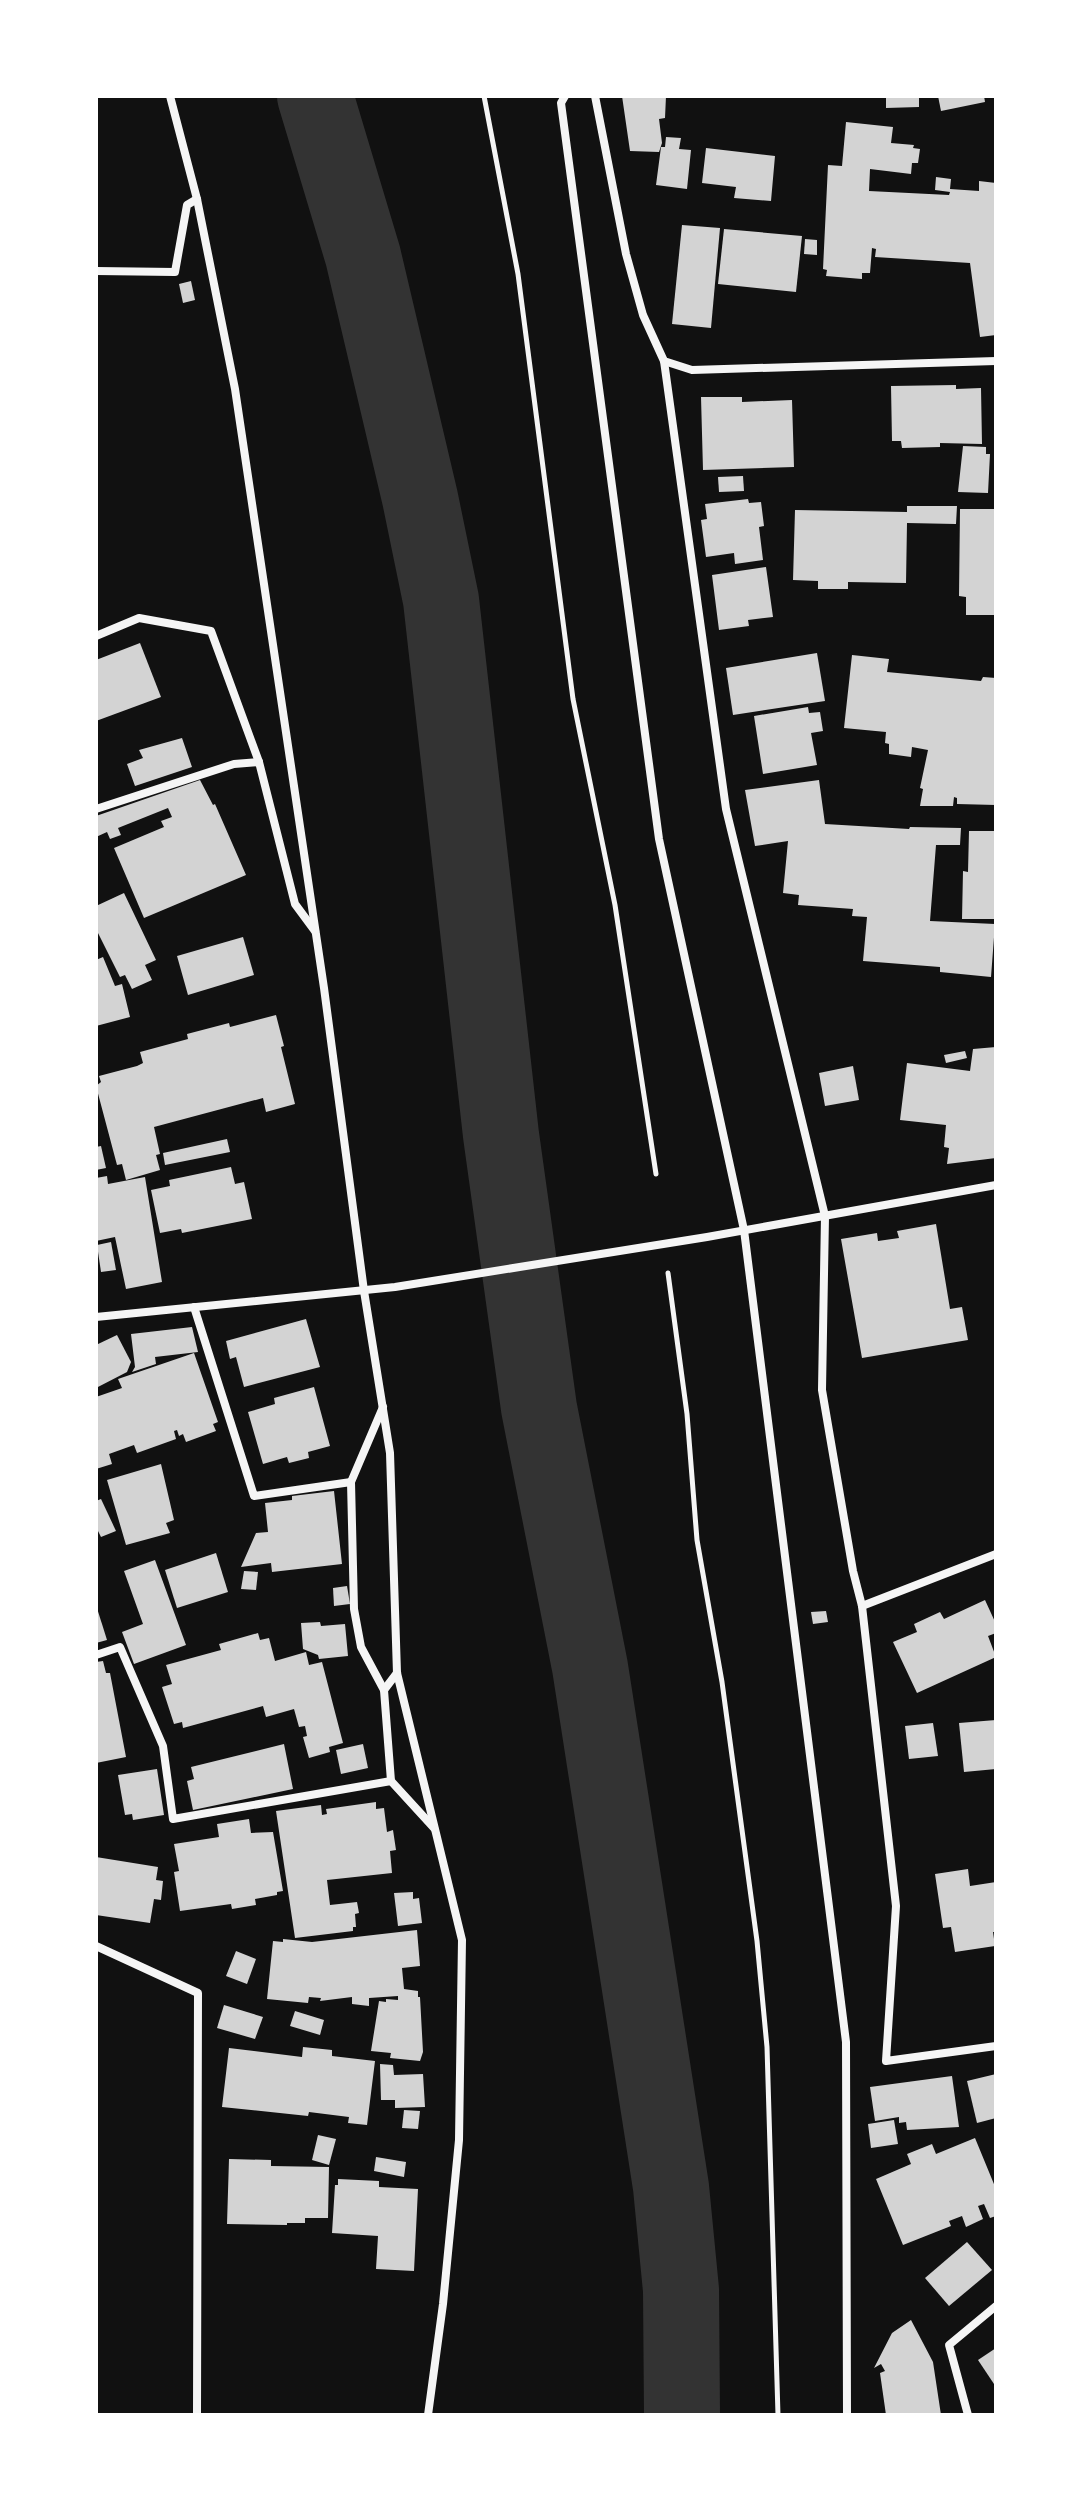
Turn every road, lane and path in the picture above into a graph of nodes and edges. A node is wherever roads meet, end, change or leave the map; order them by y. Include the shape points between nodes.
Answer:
1 (170, 96) edge
2 (484, 96) edge
3 (565, 96) edge
4 (595, 96) edge
5 (197, 199) junction
6 (96, 271) edge
7 (664, 361) junction
8 (996, 361) edge
9 (96, 636) edge
10 (259, 762) junction
11 (96, 809) edge
12 (316, 933) junction
13 (656, 1174) dead end
14 (996, 1185) edge
15 (825, 1216) junction
16 (744, 1230) junction
17 (668, 1273) dead end
18 (364, 1291) junction
19 (194, 1307) junction
20 (96, 1317) edge
21 (383, 1407) junction
22 (351, 1482) junction
23 (996, 1554) edge
24 (862, 1606) junction
25 (96, 1655) edge
26 (397, 1673) junction
27 (384, 1690) junction
28 (391, 1781) junction
29 (434, 1829) junction
30 (96, 1946) edge
31 (996, 2046) edge
32 (996, 2306) edge
33 (197, 2415) edge
34 (428, 2415) edge
35 (778, 2415) edge
36 (847, 2415) edge
37 (968, 2415) edge

1 - 5 street
2 - 13 path via 518,274 573,699 615,905
3 - 16 street via 561,103 659,839
4 - 7 street via 626,254 643,315
5 - 6 street via 187,205 175,272
5 - 12 street via 235,389
7 - 8 street via 692,370
7 - 15 street via 726,809
9 - 10 street via 139,618 211,631
10 - 11 street via 234,764
10 - 12 street via 295,904
12 - 18 street
14 - 15 street
15 - 16 street
15 - 24 street via 822,1390
16 - 18 street
16 - 36 street via 846,2042
17 - 35 path via 697,1540 722,1682 762,1987
18 - 19 street
18 - 21 street
19 - 20 street
19 - 22 street via 254,1496
21 - 22 street
21 - 26 street via 390,1453
22 - 27 street via 354,1609 361,1647
23 - 24 street
24 - 31 street via 896,1906 886,2061
25 - 28 street via 120,1647 163,1746 173,1819
26 - 27 street
26 - 29 street
27 - 28 street
28 - 29 street
29 - 34 street via 462,1940 459,2140
30 - 33 street via 198,1993
32 - 37 street via 949,2345

